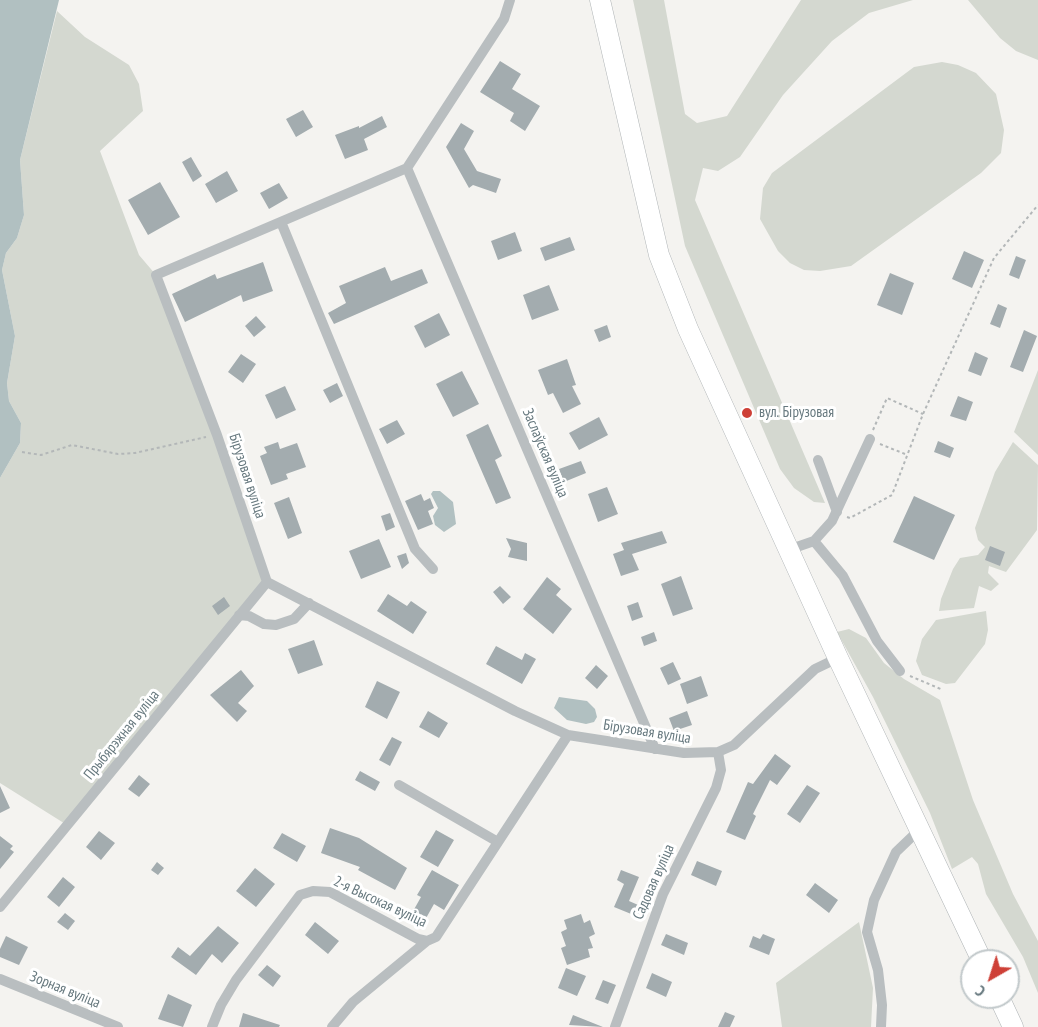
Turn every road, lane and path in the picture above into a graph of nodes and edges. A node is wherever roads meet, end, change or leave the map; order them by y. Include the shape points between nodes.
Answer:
1 (510, 0) edge
2 (600, 0) edge
3 (407, 168) junction
4 (1038, 205) edge
5 (281, 222) junction
6 (923, 414) junction
7 (217, 435) junction
8 (870, 439) junction
9 (22, 452) dead end
10 (906, 455) junction
11 (818, 460) dead end
12 (837, 512) junction
13 (814, 541) junction
14 (788, 550) junction
15 (433, 569) dead end
16 (267, 582) junction
17 (309, 603) junction
18 (239, 615) junction
19 (838, 658) junction
20 (900, 671) joint
21 (943, 690) dead end
22 (568, 735) junction
23 (655, 749) junction
24 (718, 752) junction
25 (399, 785) dead end
26 (919, 830) junction
27 (498, 842) junction
28 (0, 908) edge
29 (428, 941) junction
30 (976, 949) edge
31 (0, 980) edge
32 (1005, 1009) edge
33 (118, 1027) edge
34 (212, 1027) edge
35 (332, 1027) edge
36 (615, 1027) edge
37 (881, 1027) edge
38 (1013, 1027) edge

1 - 3 street via 504,19
2 - 14 main road via 659,255 688,329
3 - 5 street, Бірузовая вуліца
3 - 23 street, Заслаўская вуліца
4 - 6 path via 994,258
5 - 7 street, Бірузовая вуліца via 156,275
5 - 15 street via 415,549
6 - 8 path via 887,398
6 - 10 path
7 - 9 path via 135,453 118,454 72,445 41,454
7 - 16 street, Бірузовая вуліца
8 - 10 path
8 - 12 street
10 - 12 path via 892,495 850,518
11 - 12 street
12 - 13 street
13 - 14 street
13 - 20 street via 843,576 877,641
14 - 19 main road
16 - 17 street, Бірузовая вуліца
16 - 18 street, Прыбярэжная вуліца
17 - 18 street via 294,619 276,625
17 - 22 street, Бірузовая вуліца
18 - 28 street, Прыбярэжная вуліца
19 - 24 street, Бірузовая вуліца via 814,669 734,745
19 - 26 main road
20 - 21 path
22 - 23 street, Бірузовая вуліца
22 - 27 street, 2-я Высокая вуліца
23 - 24 street, Бірузовая вуліца via 701,755
24 - 36 street, Садовая вуліца via 722,770 716,788 663,894
25 - 27 street
26 - 30 main road
26 - 37 street via 896,852 874,900 867,932 878,970
27 - 29 street, 2-я Высокая вуліца via 443,928
29 - 34 street, 2-я Высокая вуліца via 330,892 300,895 236,980
29 - 35 street via 353,1002
31 - 33 street, Зорная вуліца
32 - 38 main road

